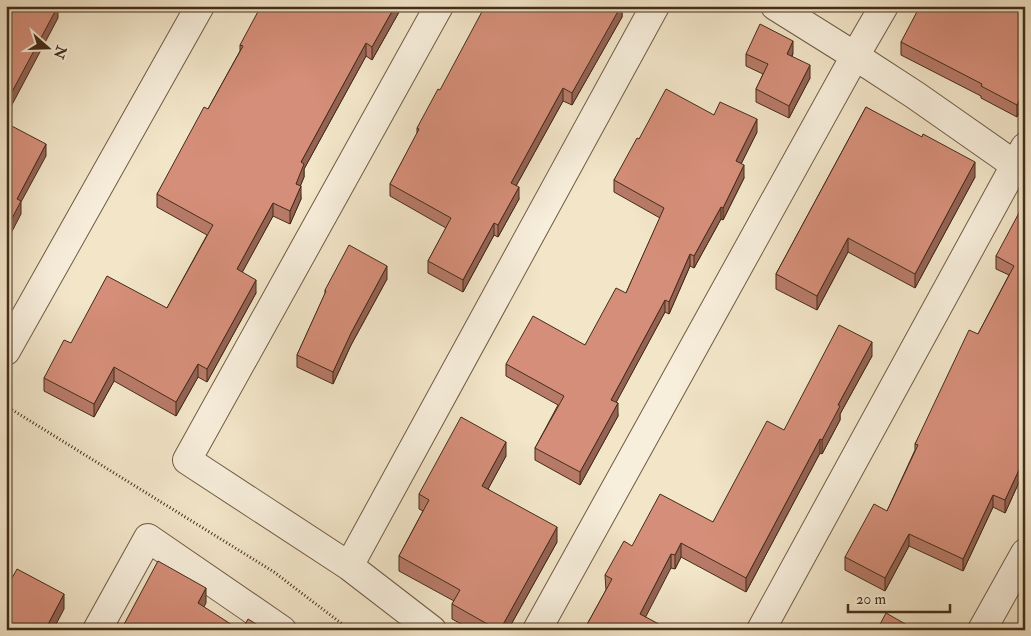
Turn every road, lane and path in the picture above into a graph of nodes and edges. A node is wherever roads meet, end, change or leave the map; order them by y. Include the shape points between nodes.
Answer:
1 (200, 6) edge
2 (439, 6) edge
3 (655, 6) edge
4 (775, 6) edge
5 (884, 6) edge
6 (855, 56) junction
7 (1021, 161) edge
8 (6, 351) edge
9 (6, 406) edge
10 (1025, 553) edge
11 (349, 566) junction
12 (97, 630) edge
13 (282, 630) edge
14 (350, 630) edge
15 (432, 630) edge
16 (537, 630) edge
17 (761, 630) edge
18 (982, 630) edge

1 - 8 street
2 - 11 street via 188,460
3 - 11 street
4 - 6 street
5 - 6 street
6 - 7 street
6 - 16 street
7 - 17 street
9 - 14 path via 274,572
10 - 18 street
11 - 15 street
12 - 13 street via 148,538

